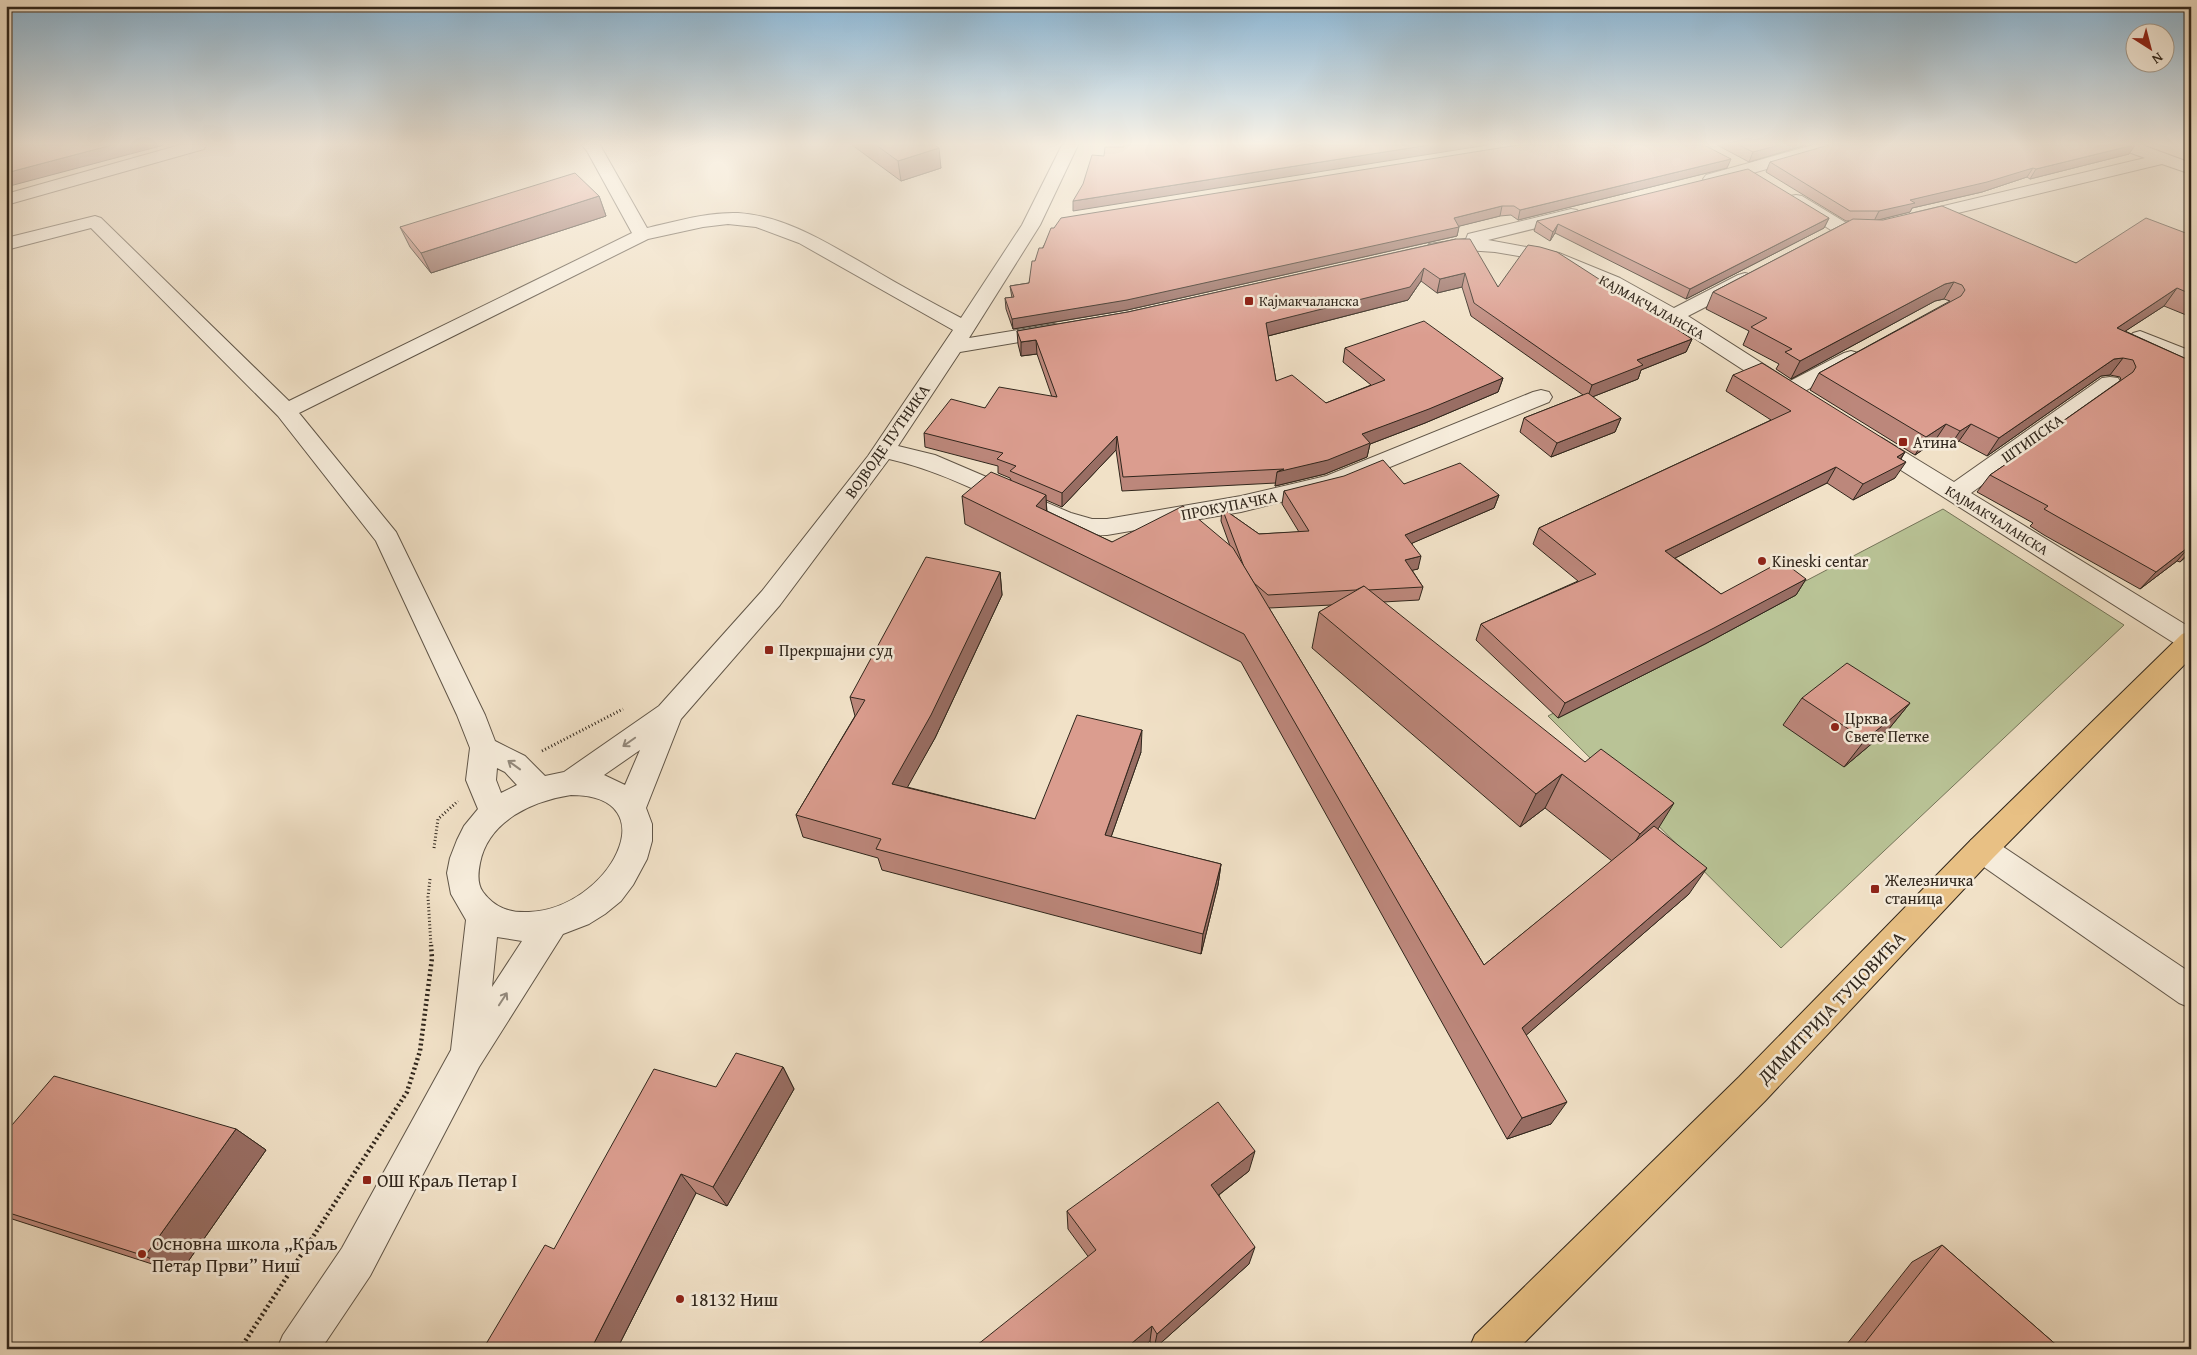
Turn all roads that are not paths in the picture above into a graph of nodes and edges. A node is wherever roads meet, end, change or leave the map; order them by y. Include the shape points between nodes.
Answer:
1 (627, 208) edge
2 (1046, 208) edge
3 (1814, 208) edge
4 (1960, 208) edge
5 (1586, 210) edge
6 (1903, 222) edge
7 (642, 235) junction
8 (1824, 237) edge
9 (6, 244) edge
10 (1453, 244) junction
11 (1415, 252) edge
12 (1762, 270) edge
13 (1673, 316) junction
14 (1072, 327) edge
15 (965, 328) junction
16 (2140, 337) edge
17 (953, 347) junction
18 (1866, 348) edge
19 (2191, 359) edge
20 (2110, 383) dead end
21 (1541, 397) dead end
22 (286, 411) junction
23 (1856, 431) edge
24 (884, 450) junction
25 (1954, 493) junction
26 (2191, 641) edge
27 (669, 714) junction
28 (484, 748) junction
29 (571, 782) junction
30 (539, 789) junction
31 (631, 807) junction
32 (495, 814) junction
33 (1982, 849) junction
34 (483, 916) junction
35 (552, 924) junction
36 (2191, 992) edge
37 (467, 1054) junction
38 (297, 1349) edge
39 (1489, 1349) edge

1 - 7 street
2 - 15 street, ВОЈВОДЕ ПУТНИКА via 1041,223
3 - 8 street via 1849,228
4 - 6 street
5 - 10 street
7 - 15 street via 706,220 739,219 767,224 796,234
7 - 22 street
9 - 22 street via 95,222
10 - 11 street, КАЈМАКЧАЛАНСКА
10 - 13 street, КАЈМАКЧАЛАНСКА via 1491,245 1551,257 1606,279
12 - 13 street
13 - 18 street, КАЈМАКЧАЛАНСКА via 1798,395
14 - 17 street
15 - 17 street, ВОЈВОДЕ ПУТНИКА
16 - 19 street
17 - 24 street, ВОЈВОДЕ ПУТНИКА
20 - 25 street, ШТИПСКА
21 - 24 street, ПРОКУПАЧКА via 1333,482 1241,504 1106,527 1063,519 927,460
22 - 28 street via 387,538
23 - 25 street, КАЈМАКЧАЛАНСКА
24 - 27 street, ВОЈВОДЕ ПУТНИКА via 771,598
25 - 26 street, КАЈМАКЧАЛАНСКА
26 - 33 main road, ДИМИТРИЈА ТУЦОВИЋА
27 -> 29 street, ВОЈВОДЕ ПУТНИКА
27 - 31 street, ВОЈВОДЕ ПУТНИКА
30 -> 28 street via 515,764
28 - 32 street via 481,780
29 - 30 street, ВОЈВОДЕ ПУТНИКА
29 - 31 street, ВОЈВОДЕ ПУТНИКА via 596,785 616,793
30 - 32 street, ВОЈВОДЕ ПУТНИКА via 516,799
31 - 35 street, ВОЈВОДЕ ПУТНИКА via 637,821 638,837 635,854 626,872 595,903
32 - 34 street, ВОЈВОДЕ ПУТНИКА via 472,839 461,868 465,896
33 - 36 street
33 - 39 main road, ДИМИТРИЈА ТУЦОВИЋА via 1752,1089
34 - 35 street, ВОЈВОДЕ ПУТНИКА via 514,926
34 - 37 street
37 -> 35 street
37 - 38 street via 356,1262

